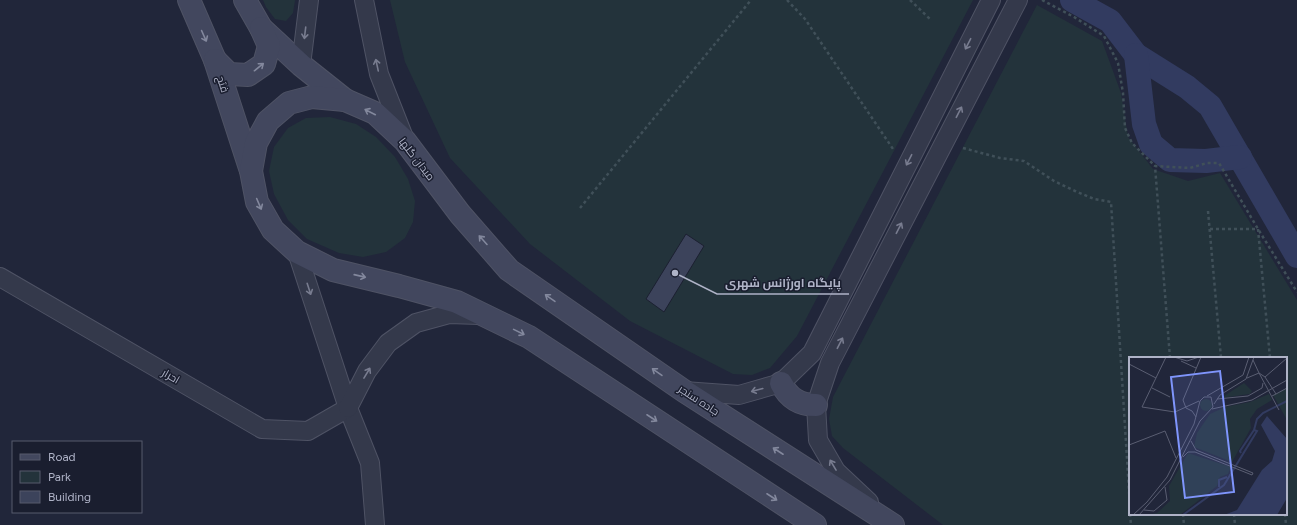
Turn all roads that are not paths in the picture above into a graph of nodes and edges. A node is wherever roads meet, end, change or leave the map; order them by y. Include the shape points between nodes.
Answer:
1 (189, 0) edge
2 (245, 0) edge
3 (308, 0) edge
4 (364, 0) edge
5 (991, 0) edge
6 (1018, 0) edge
7 (262, 28) junction
8 (215, 60) junction
9 (301, 65) junction
10 (345, 100) junction
11 (405, 141) junction
12 (251, 171) junction
13 (297, 252) junction
14 (509, 270) joint
15 (0, 277) edge
16 (484, 315) junction
17 (782, 383) junction
18 (684, 391) junction
19 (816, 405) junction
20 (348, 408) junction
21 (891, 524) edge
22 (375, 525) edge
23 (815, 525) edge

1 -> 8 main road, فتح
2 - 7 main road
3 -> 9 street
11 -> 4 street via 379,74
5 -> 17 street via 812,353
19 -> 6 street via 830,362
8 -> 7 main road via 229,74 248,75 264,64 269,46
7 - 9 main road
8 - 12 main road, فتح
9 - 10 main road
11 -> 10 main road, میدان گلها via 375,113
10 - 12 main road, میدان گلها via 312,97 289,103 268,121 256,143
14 -> 11 main road, میدان گلها via 460,214
12 -> 13 main road, میدان گلها via 257,202 273,230
13 -> 16 main road, میدان گلها via 333,270 457,302
13 -> 20 street
18 -> 14 main road, جاده سنجر
15 - 20 street, احرار via 262,429 308,431
20 -> 16 street via 367,371 388,343 416,323 449,314
16 -> 23 main road via 529,337
17 -> 18 street via 739,395
17 - 19 main road via 785,392 791,398 799,403
21 -> 18 main road, جاده سنجر
21 -> 19 street via 836,471 818,440
20 - 22 street via 370,463

